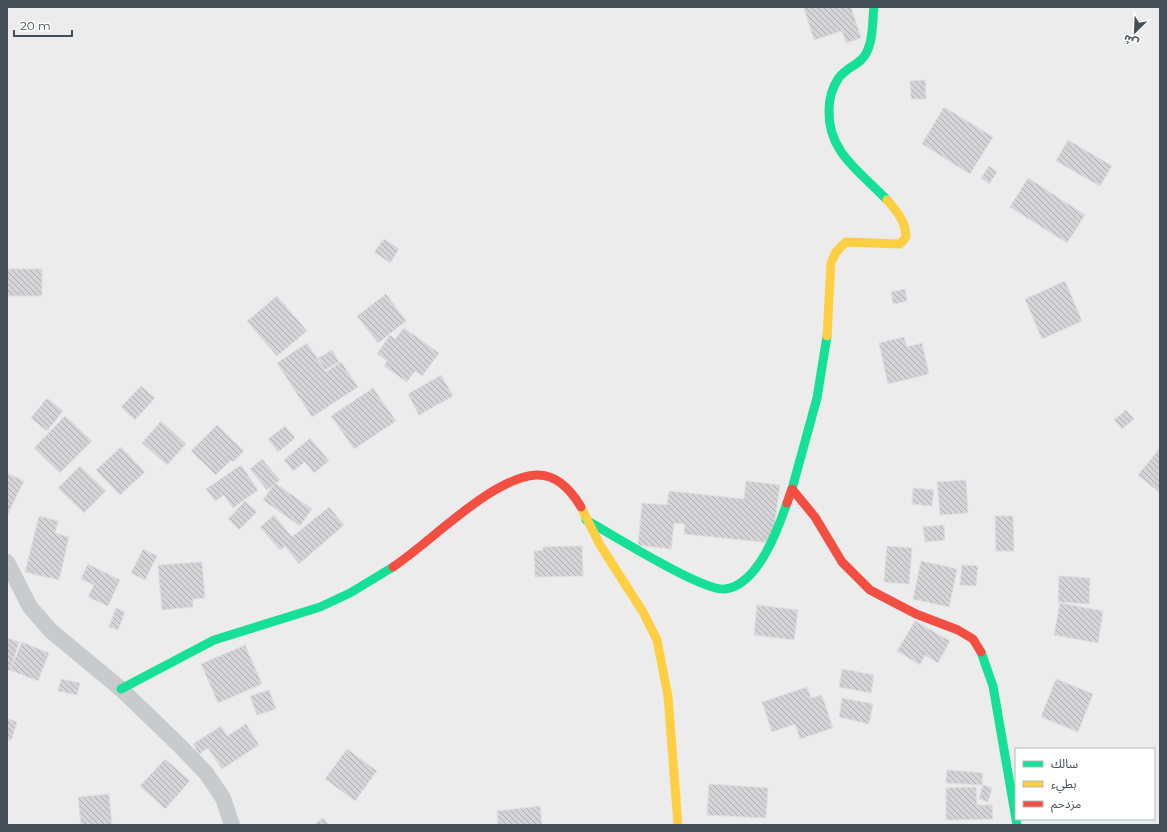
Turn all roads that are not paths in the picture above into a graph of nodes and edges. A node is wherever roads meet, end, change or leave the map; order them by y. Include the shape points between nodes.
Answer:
1 (874, 7) edge
2 (792, 490) junction
3 (586, 520) junction
4 (7, 562) edge
5 (121, 690) junction
6 (1015, 819) edge
7 (232, 825) edge
8 (678, 825) edge

1 - 2 street via 864,56 861,61 844,72 833,89 827,113 835,145 844,158 893,207 905,224 908,234 900,244 846,242 831,259 828,325 813,412
2 - 3 street via 783,518 756,566 736,586 723,590 703,584
2 - 6 street via 815,517 842,562 870,590 916,614 958,630 973,639 979,647 993,686
3 - 5 street via 574,496 565,485 546,476 523,476 507,482 406,559 364,584 322,606 214,640
3 - 8 street via 649,623 661,655 670,714
4 - 5 street via 30,607 51,631
5 - 7 street via 206,773 223,798

